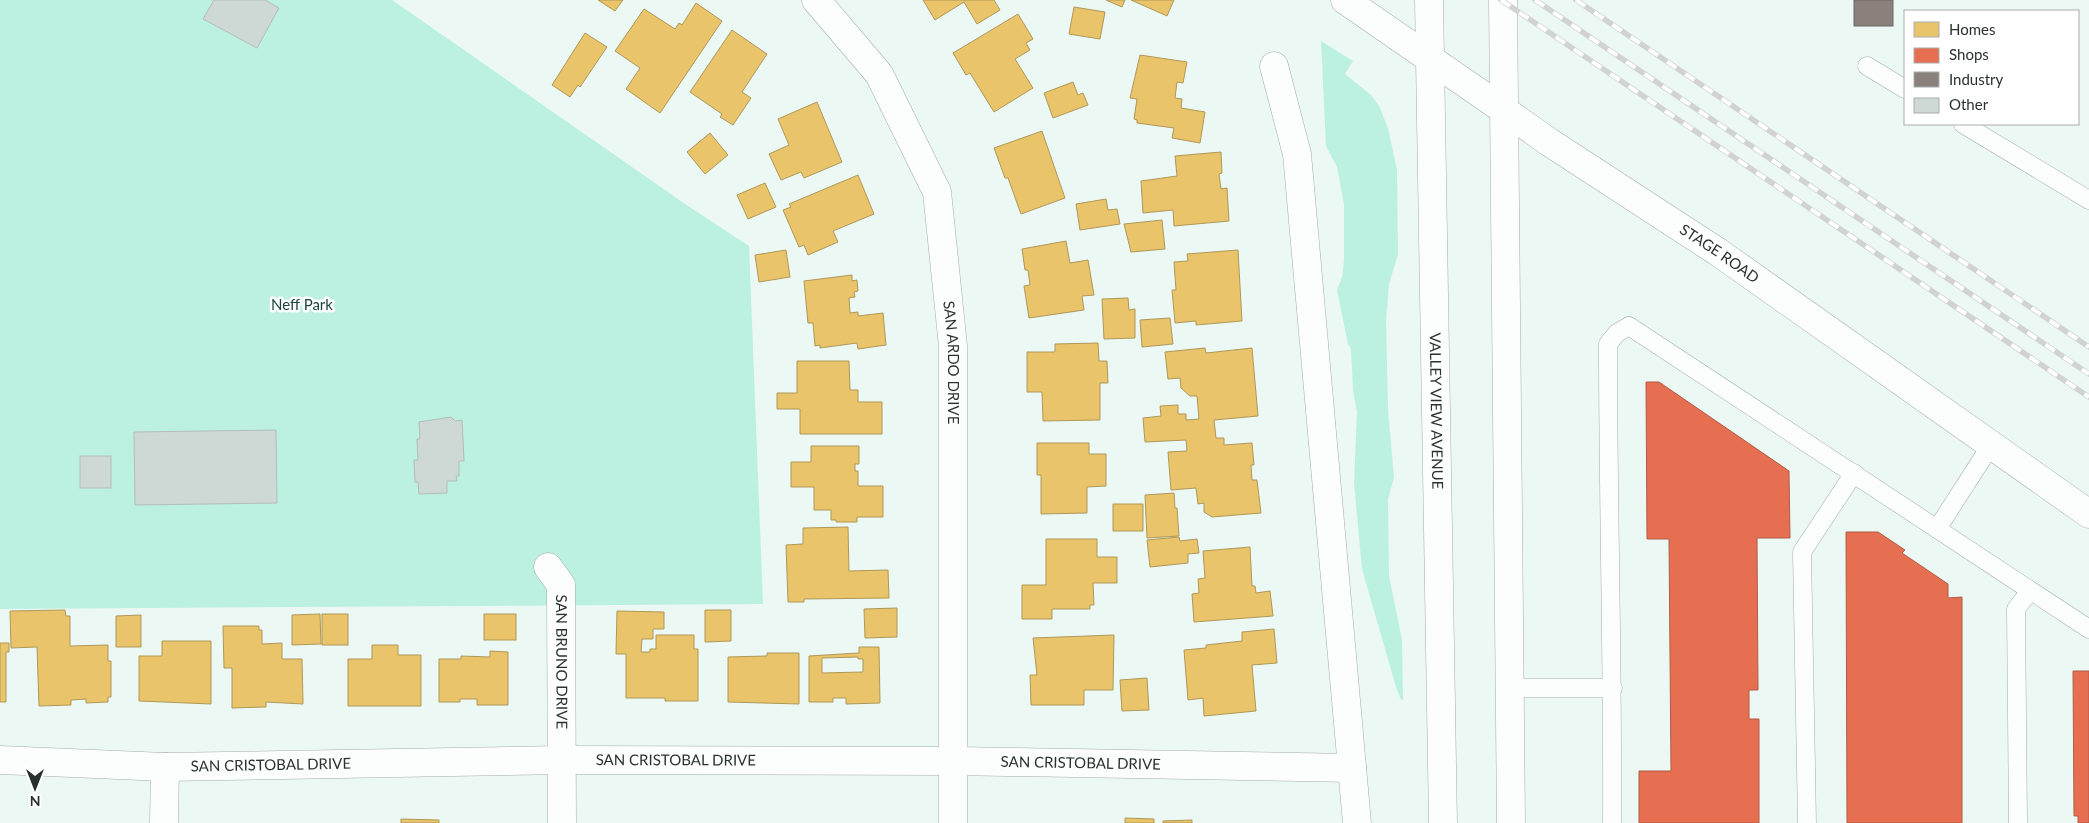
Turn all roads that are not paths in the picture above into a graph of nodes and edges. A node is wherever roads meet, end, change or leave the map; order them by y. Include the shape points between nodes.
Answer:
1 (816, 0) edge
2 (1345, 0) edge
3 (1429, 0) edge
4 (1503, 0) edge
5 (1429, 57) junction
6 (1274, 66) dead end
7 (1866, 66) dead end
8 (1904, 88) edge
9 (1504, 110) junction
10 (1965, 125) edge
11 (2089, 200) edge
12 (1991, 445) junction
13 (1854, 473) junction
14 (2089, 514) edge
15 (1937, 529) junction
16 (548, 567) dead end
17 (2030, 591) junction
18 (2089, 629) edge
19 (1508, 688) junction
20 (1613, 688) junction
21 (0, 760) edge
22 (562, 760) junction
23 (954, 761) junction
24 (164, 767) junction
25 (1352, 768) junction
26 (164, 823) edge
27 (562, 823) edge
28 (953, 823) edge
29 (1357, 823) edge
30 (1443, 823) edge
31 (1511, 823) edge
32 (1612, 823) edge
33 (1807, 823) edge
34 (2018, 823) edge

1 - 23 street, SAN ARDO DRIVE via 878,74 938,192 952,346
2 - 5 street, STAGE ROAD
3 - 5 street, VALLEY VIEW AVENUE
4 - 9 street
5 - 9 street, STAGE ROAD
5 - 30 street, VALLEY VIEW AVENUE
6 - 25 street via 1297,154
7 - 8 lane
9 - 12 street, STAGE ROAD via 1718,252
9 - 19 street
10 - 11 lane
12 - 14 street, STAGE ROAD
12 - 15 lane
13 - 15 lane
13 - 20 lane via 1628,326 1617,333 1608,344
13 - 33 lane via 1802,552
15 - 17 lane
16 - 22 street, SAN BRUNO DRIVE via 562,585
17 - 18 lane
17 - 34 lane via 2016,609
19 - 20 lane
19 - 31 street
20 - 32 lane
21 - 24 street, SAN CRISTOBAL DRIVE
22 - 23 street, SAN CRISTOBAL DRIVE
22 - 24 street, SAN CRISTOBAL DRIVE
22 - 27 street, SAN BRUNO DRIVE
23 - 25 street, SAN CRISTOBAL DRIVE
23 - 28 street, SAN ARDO DRIVE
24 - 26 street
25 - 29 street

